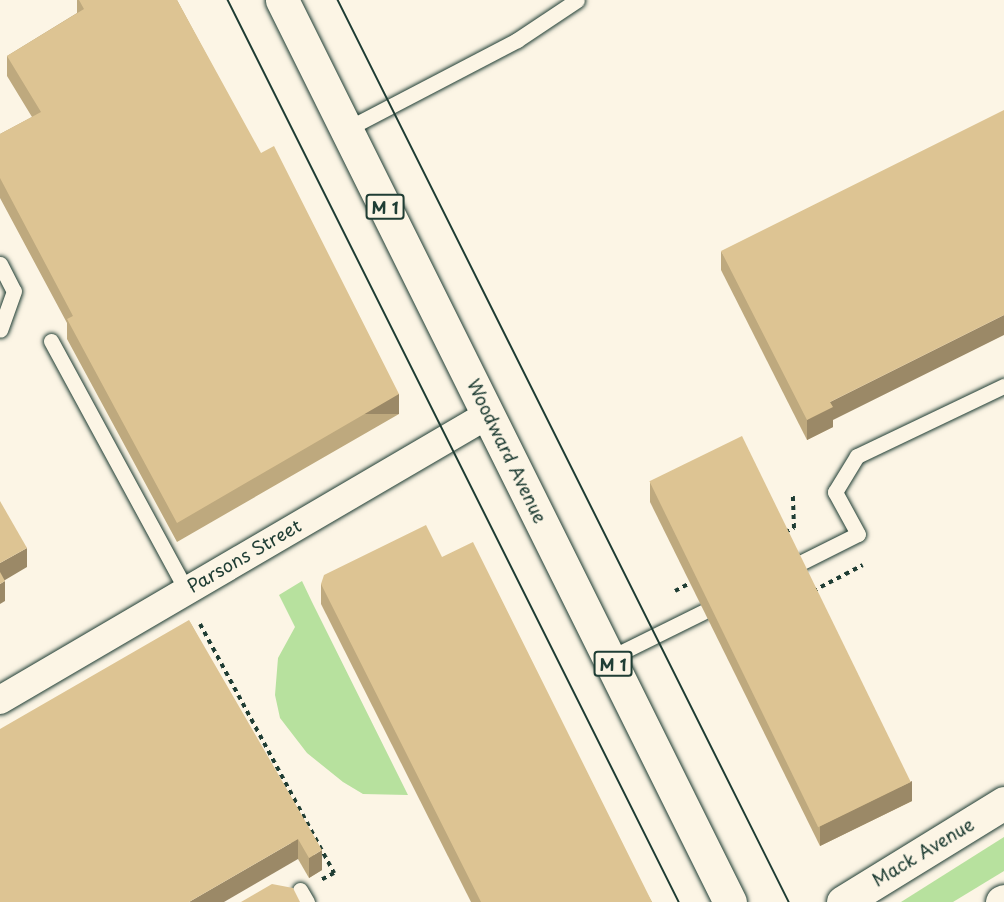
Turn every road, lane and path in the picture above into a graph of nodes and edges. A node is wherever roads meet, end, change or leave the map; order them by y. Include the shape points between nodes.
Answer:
1 (282, 0) edge
2 (578, 0) edge
3 (347, 129) junction
4 (0, 264) edge
5 (0, 330) edge
6 (51, 341) dead end
7 (1004, 386) edge
8 (489, 414) junction
9 (794, 496) dead end
10 (781, 534) edge
11 (796, 565) edge
12 (863, 565) dead end
13 (690, 583) edge
14 (186, 590) junction
15 (675, 591) dead end
16 (810, 593) edge
17 (704, 612) edge
18 (200, 624) dead end
19 (610, 658) junction
20 (0, 700) edge
21 (1004, 803) edge
22 (320, 846) edge
23 (730, 902) edge
24 (843, 902) edge

1 - 3 main road, Woodward Avenue / M 1
2 - 3 lane via 517,40
3 - 8 main road, Woodward Avenue / M 1
4 - 5 lane via 14,291
6 - 14 lane
7 - 11 lane via 857,456 835,492 858,534
8 - 14 street, Parsons Street
8 - 19 main road, Woodward Avenue / M 1
9 - 10 path via 794,528
12 - 16 path
13 - 15 path
14 - 20 street, Parsons Street
17 - 19 lane
18 - 22 path
19 - 23 main road, Woodward Avenue / M 1
21 - 24 main road, Mack Avenue

